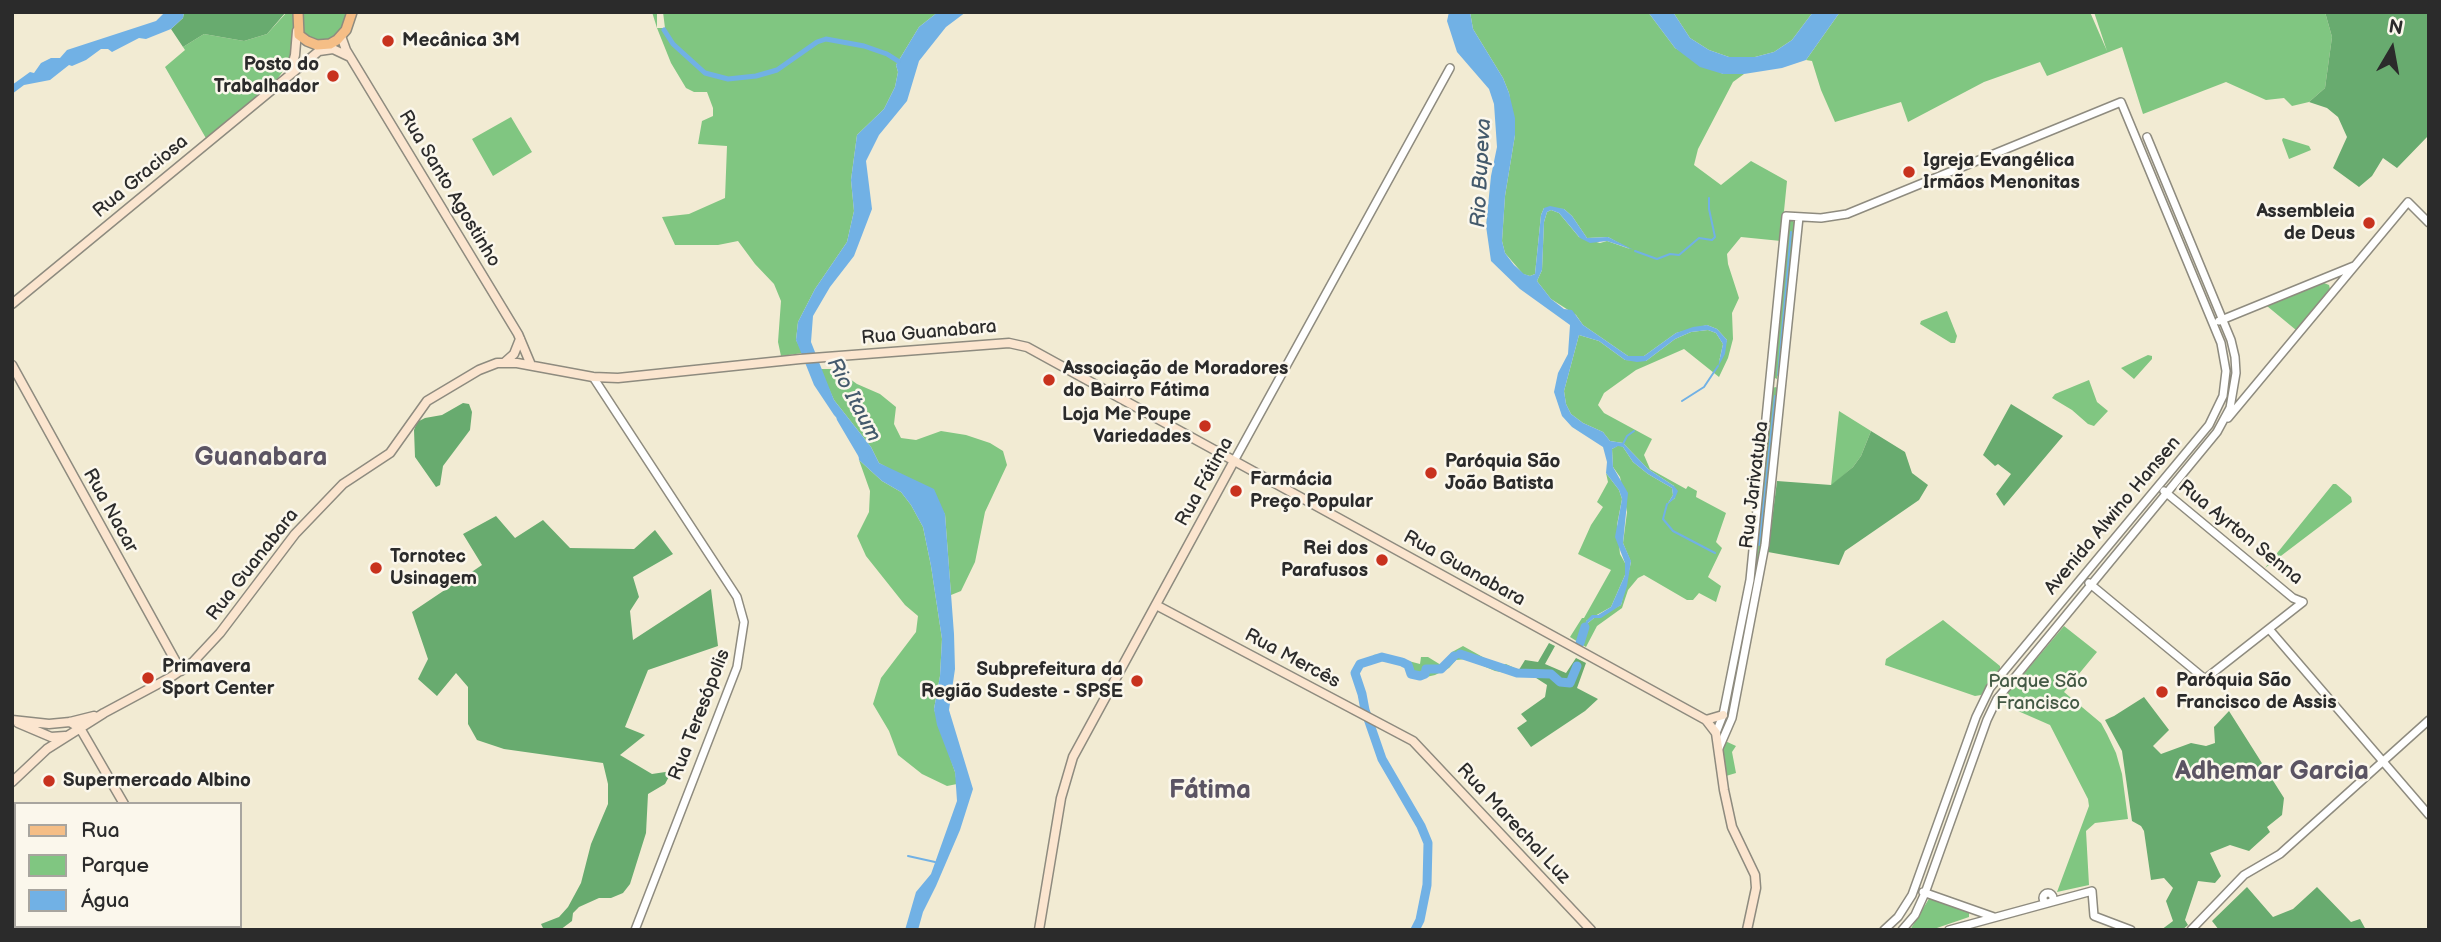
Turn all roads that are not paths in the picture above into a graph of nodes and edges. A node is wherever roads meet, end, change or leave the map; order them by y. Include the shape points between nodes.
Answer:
1 (352, 12) edge
2 (360, 12) edge
3 (298, 14) edge
4 (297, 28) junction
5 (344, 33) junction
6 (312, 44) junction
7 (323, 50) junction
8 (350, 57) junction
9 (1450, 68) dead end
10 (289, 75) junction
11 (2147, 137) dead end
12 (1799, 217) junction
13 (2429, 223) edge
14 (2355, 266) junction
15 (2329, 276) junction
16 (2319, 280) junction
17 (2341, 282) junction
18 (2333, 292) junction
19 (12, 304) edge
20 (2223, 319) junction
21 (2213, 323) junction
22 (520, 338) junction
23 (505, 362) junction
24 (12, 365) edge
25 (531, 365) junction
26 (593, 377) junction
27 (2235, 390) junction
28 (2242, 402) junction
29 (2217, 432) junction
30 (1234, 461) junction
31 (2158, 486) junction
32 (2166, 493) junction
33 (2082, 577) junction
34 (2091, 584) junction
35 (1156, 605) junction
36 (2269, 629) junction
37 (181, 671) junction
38 (104, 713) junction
39 (1723, 715) junction
40 (12, 720) edge
41 (1706, 720) junction
42 (2429, 720) edge
43 (69, 722) junction
44 (38, 723) junction
45 (49, 724) junction
46 (73, 732) junction
47 (1716, 733) junction
48 (48, 736) junction
49 (1413, 741) joint
50 (47, 749) junction
51 (1718, 752) junction
52 (2383, 762) junction
53 (12, 782) edge
54 (123, 802) edge
55 (2429, 815) edge
56 (1915, 889) junction
57 (1926, 893) junction
58 (1994, 917) junction
59 (635, 930) edge
60 (1040, 930) edge
61 (1591, 930) edge
62 (1747, 930) edge
63 (1884, 930) edge
64 (1902, 930) edge
65 (1949, 930) edge
66 (2131, 930) edge
67 (2191, 930) edge

1 - 5 main road
2 - 5 main road
3 - 4 main road
4 - 6 main road
4 - 10 main road
5 - 6 main road via 330,44
5 - 8 main road, Rua Santo Agostinho
6 - 7 main road
7 - 8 main road
7 - 10 main road, Rua Graciosa
8 - 22 main road, Rua Santo Agostinho
9 - 30 street, Rua Fátima
10 - 19 main road, Rua Graciosa
11 - 20 street, Avenida Alwino Hansen
12 - 21 street, Avenida Alwino Hansen via 1847,214 2121,102
12 - 39 street, Rua Jarivatuba via 1786,215 1750,580
12 - 51 street, Rua Jarivatuba via 1765,545 1730,722
13 - 14 street via 2408,202
14 - 15 street
14 - 17 street
15 - 16 street
15 - 17 street
16 - 18 street via 2332,282
16 - 20 street
17 - 18 street
18 - 28 street
20 - 21 street
20 - 27 street, Avenida Alwino Hansen via 2235,357
21 - 31 street, Avenida Alwino Hansen via 2225,364 2220,404
22 - 23 main road
22 - 25 main road, Rua Santo Agostinho
23 - 25 main road, Rua Guanabara
23 - 37 main road, Rua Guanabara via 479,370 427,401 390,453 343,484 295,534 220,633
24 - 37 main road, Rua Nacar
25 - 26 main road, Rua Guanabara
26 - 30 main road, Rua Guanabara via 995,343 1020,345
26 - 59 street, Rua Teresópolis via 737,597 744,622 734,677
27 - 28 street
27 - 29 street, Avenida Alwino Hansen
28 - 29 street
29 - 32 street, Avenida Alwino Hansen
30 - 35 main road, Rua Fátima
30 - 41 main road, Rua Guanabara
31 - 32 street, Rua Ayrton Senna
31 - 33 street, Avenida Alwino Hansen
32 - 34 street, Avenida Alwino Hansen
32 - 36 street, Rua Ayrton Senna via 2293,598 2304,602
33 - 34 street
33 - 56 street, Avenida Alwino Hansen via 1986,695
34 - 36 street via 2205,679
34 - 57 street, Avenida Alwino Hansen via 1997,699
35 - 49 main road, Rua Mercês
35 - 60 main road, Rua Fátima via 1069,767
36 - 52 street
37 - 38 main road, Rua Guanabara
38 - 43 main road, Rua Guanabara
38 - 46 main road, Rua Guanabara
39 - 41 main road
39 - 47 street, Rua Jarivatuba
40 - 44 main road, Rua Guanabara
40 - 48 main road, Rua Guanabara
41 - 47 main road, Rua Guanabara
42 - 52 street
43 - 45 main road, Rua Guanabara
43 - 46 main road
44 - 45 main road, Rua Guanabara
44 - 48 main road
45 - 48 main road
46 - 48 main road, Rua Guanabara
46 - 50 main road
46 - 54 main road
47 - 51 main road, Rua Jarivatuba
48 - 50 main road
49 - 61 main road, Rua Marechal Luz
50 - 53 main road
51 - 62 main road, Rua Jarivatuba via 1732,827 1755,875
52 - 55 street
52 - 67 street via 2280,854 2245,875
56 - 57 street
56 - 63 street, Avenida Alwino Hansen via 1903,911
57 - 58 street
57 - 64 street, Avenida Alwino Hansen
58 - 65 street
58 - 66 street via 2049,898 2092,891 2094,916

